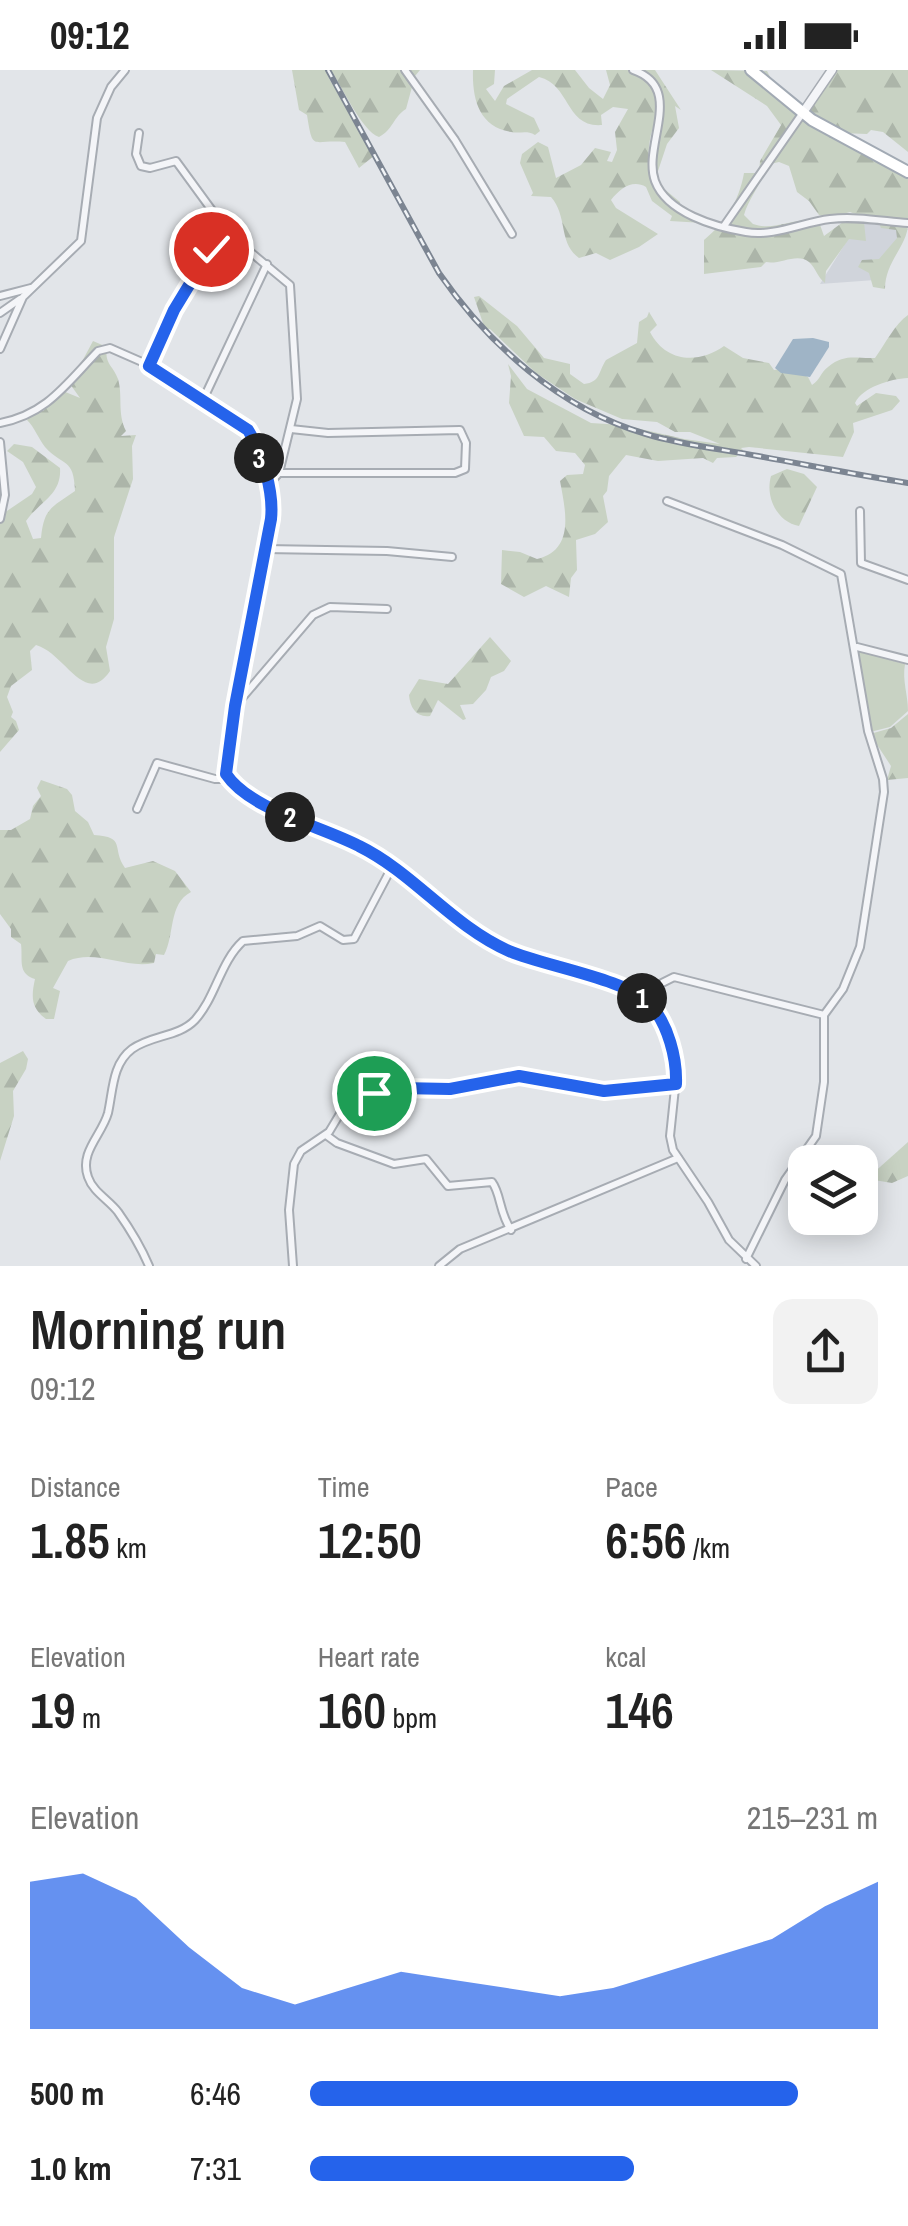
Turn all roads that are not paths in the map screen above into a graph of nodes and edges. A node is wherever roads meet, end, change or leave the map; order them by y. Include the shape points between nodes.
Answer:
1 (125, 70) edge
2 (405, 70) edge
3 (633, 70) edge
4 (751, 70) edge
5 (832, 70) edge
6 (802, 114) junction
7 (140, 133) dead end
8 (908, 172) edge
9 (908, 222) edge
10 (724, 226) junction
11 (224, 229) junction
12 (512, 234) dead end
13 (266, 264) junction
14 (32, 288) junction
15 (0, 296) edge
16 (22, 298) junction
17 (0, 313) edge
18 (0, 349) edge
19 (149, 366) junction
20 (204, 400) junction
21 (0, 423) edge
22 (290, 428) junction
23 (0, 442) edge
24 (279, 473) junction
25 (268, 486) junction
26 (667, 502) dead end
27 (860, 511) dead end
28 (0, 519) edge
29 (264, 549) junction
30 (452, 557) dead end
31 (908, 580) edge
32 (387, 609) dead end
33 (856, 646) dead end
34 (908, 660) edge
35 (235, 706) junction
36 (229, 779) junction
37 (137, 808) dead end
38 (393, 864) junction
39 (651, 1006) junction
40 (824, 1016) junction
41 (676, 1084) junction
42 (326, 1135) junction
43 (678, 1158) junction
44 (510, 1230) junction
45 (746, 1260) junction
46 (149, 1266) edge
47 (293, 1266) edge
48 (439, 1266) edge
49 (756, 1266) edge

1 - 14 street via 96,118 80,241
2 - 12 street
3 - 10 street via 652,80 659,100 653,173 658,188 681,210
4 - 6 main road
5 - 6 street
6 - 8 main road
6 - 10 street
7 - 11 street via 139,164 176,161
9 - 10 street via 833,218 754,233
11 - 13 street
11 - 19 street
13 - 20 street
13 - 22 street via 290,285 298,394
14 - 15 street
14 - 16 street
16 - 17 street
16 - 18 street
19 - 20 street
19 - 21 street via 121,350 100,350 41,409
20 - 25 street via 248,430
22 - 24 street
22 - 24 street via 460,430 465,469
23 - 28 street
24 - 25 street
25 - 29 street via 272,512
26 - 40 street via 782,545 843,577 884,792 860,947
27 - 31 street via 861,564
29 - 30 street
29 - 35 street
32 - 35 street via 318,611
33 - 34 street
35 - 36 street
36 - 37 street via 157,763
36 - 38 street via 276,811
38 - 39 street via 502,948 628,990
38 - 46 street via 354,939 320,926 297,936 243,941 193,1021 135,1046 120,1064 86,1169
39 - 40 street via 660,984 674,977
39 - 41 street via 674,1056
40 - 45 street via 816,1136 785,1180
41 - 42 street via 604,1091 519,1076 450,1089 400,1088 350,1102
41 - 43 street via 670,1136
42 - 44 street via 394,1164 426,1159 448,1186 492,1182
42 - 47 street via 294,1164
43 - 44 street
43 - 45 street
44 - 48 street via 460,1248
45 - 49 street

